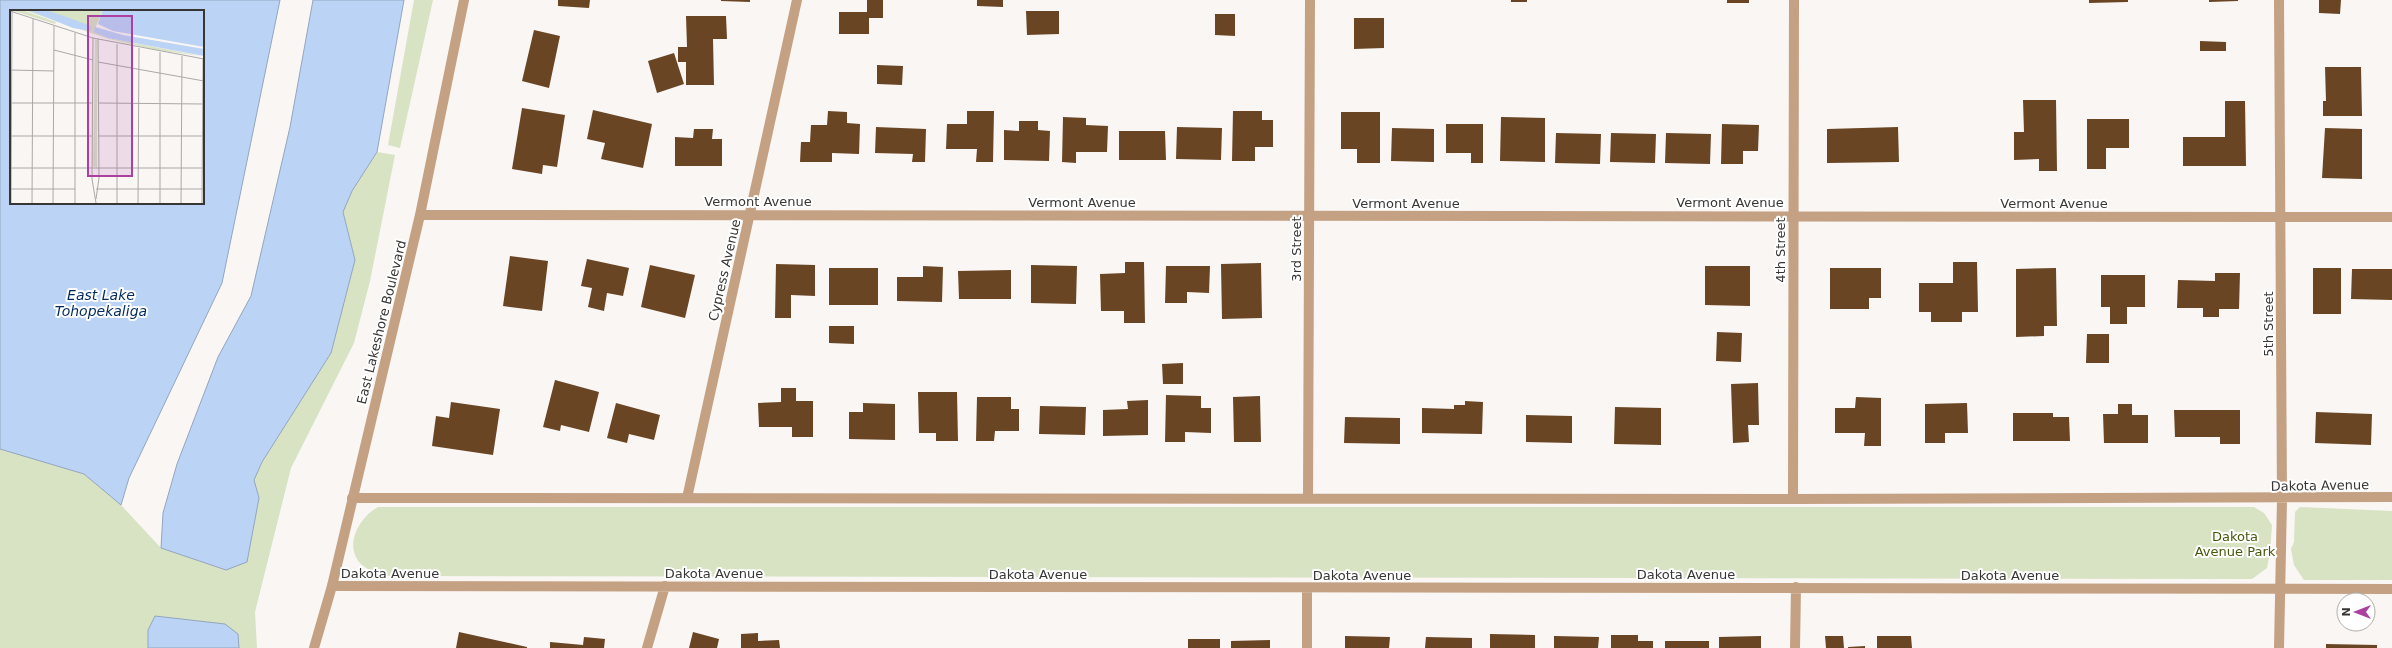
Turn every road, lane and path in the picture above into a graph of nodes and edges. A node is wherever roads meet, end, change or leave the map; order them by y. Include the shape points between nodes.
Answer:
1 (464, 0) edge
2 (797, 0) edge
3 (1310, 0) edge
4 (1794, 0) edge
5 (2279, 0) edge
6 (750, 214) junction
7 (420, 215) junction
8 (1793, 215) junction
9 (1309, 216) junction
10 (2281, 216) junction
11 (2392, 217) edge
12 (2392, 497) edge
13 (352, 498) junction
14 (687, 498) junction
15 (1308, 498) junction
16 (2282, 499) junction
17 (1793, 500) junction
18 (332, 586) junction
19 (665, 586) junction
20 (1796, 587) junction
21 (1307, 588) junction
22 (2280, 588) junction
23 (2392, 589) edge
24 (314, 648) edge
25 (647, 648) edge
26 (1307, 648) edge
27 (1795, 648) edge
28 (2280, 648) edge

1 - 7 street, East Lakeshore Boulevard
2 - 6 street, Cypress Avenue
3 - 9 street, 3rd Street
4 - 8 street, 4th Street
5 - 10 street, 5th Street
6 - 7 street, Vermont Avenue
6 - 9 street, Vermont Avenue
6 - 14 street, Cypress Avenue
7 - 13 street, East Lakeshore Boulevard
8 - 9 street, Vermont Avenue
8 - 10 street, Vermont Avenue
8 - 17 street, 4th Street
9 - 15 street, 3rd Street
10 - 11 street, Vermont Avenue
10 - 16 street, 5th Street
12 - 16 street, Dakota Avenue
13 - 14 street, Dakota Avenue
13 - 18 street, East Lakeshore Boulevard
14 - 15 street, Dakota Avenue
15 - 17 street, Dakota Avenue
16 - 17 street, Dakota Avenue
16 - 22 street, 5th Street
18 - 19 street, Dakota Avenue
18 - 24 street, East Lakeshore Boulevard
19 - 21 street, Dakota Avenue
19 - 25 street
20 - 21 street, Dakota Avenue
20 - 22 street, Dakota Avenue
20 - 27 street
21 - 26 street
22 - 23 street, Dakota Avenue
22 - 28 street, 5th Street

